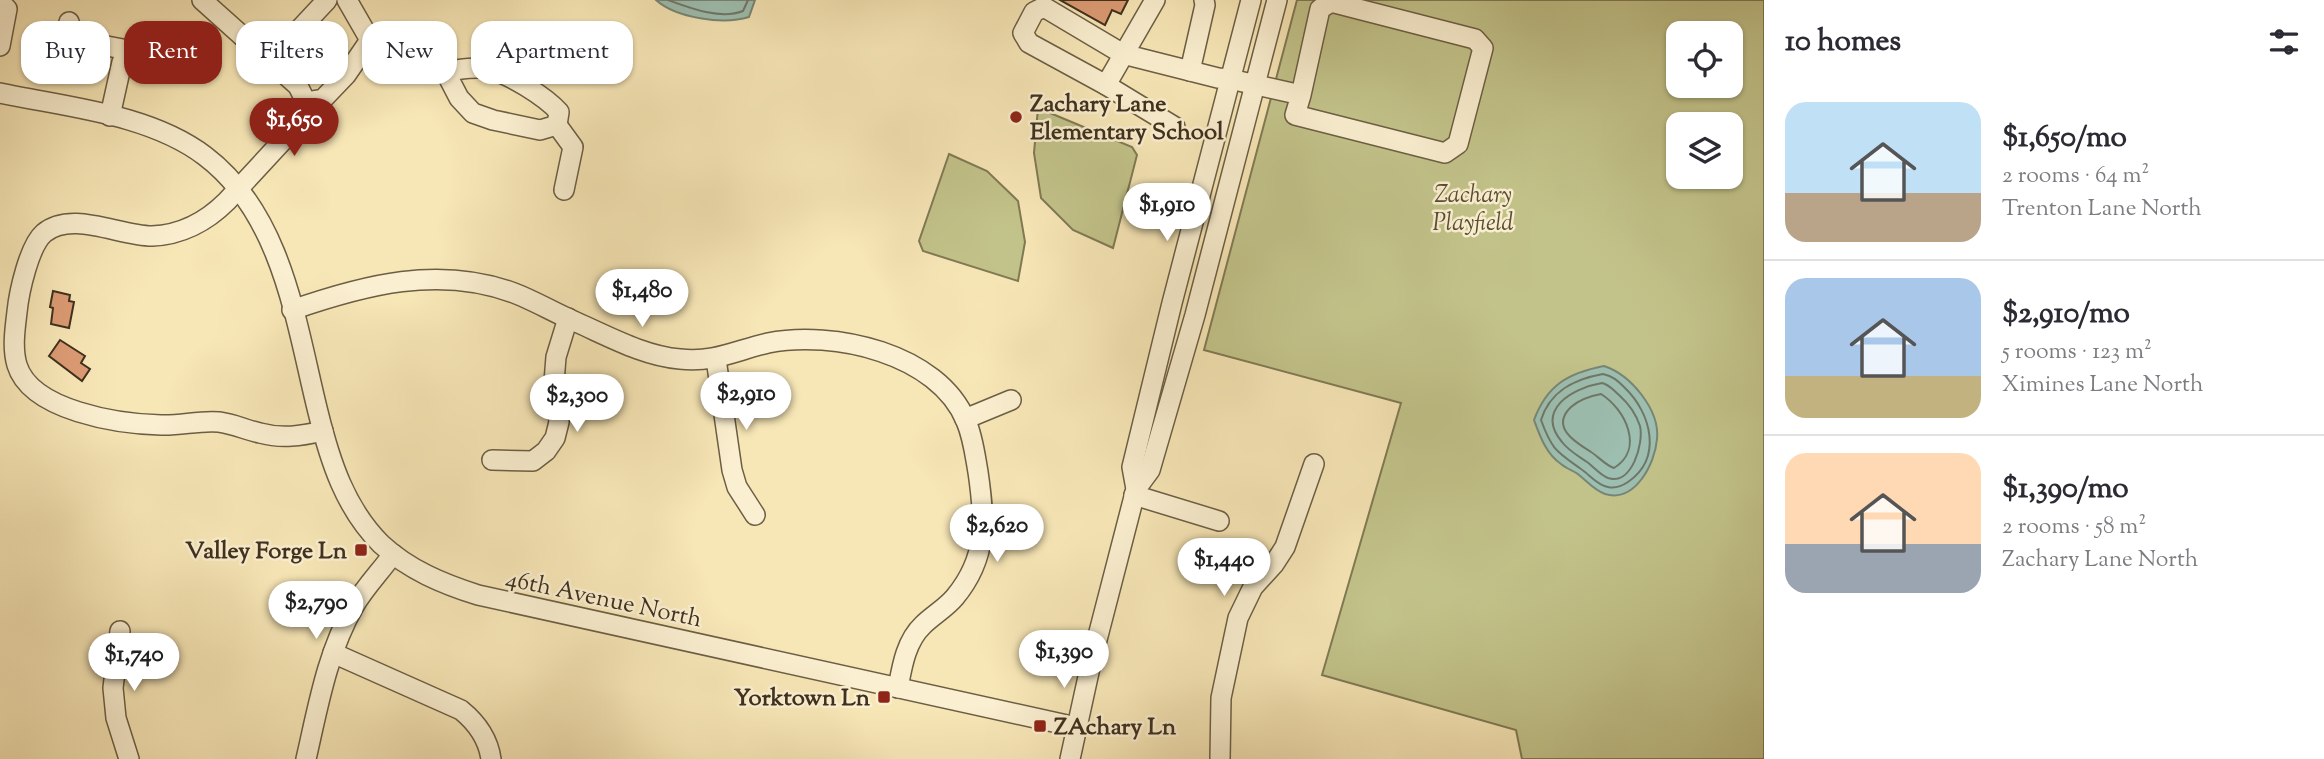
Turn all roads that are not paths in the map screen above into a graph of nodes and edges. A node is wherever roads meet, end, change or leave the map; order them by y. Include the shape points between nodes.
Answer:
1 (202, 0) edge
2 (327, 0) edge
3 (347, 0) edge
4 (1155, 0) edge
5 (1204, 0) edge
6 (1251, 0) edge
7 (1277, 0) edge
8 (0, 2) edge
9 (308, 21) edge
10 (362, 26) edge
11 (0, 46) edge
12 (362, 52) edge
13 (1123, 54) junction
14 (124, 60) edge
15 (457, 70) edge
16 (1190, 71) junction
17 (1230, 79) junction
18 (452, 84) edge
19 (1106, 85) junction
20 (1255, 85) junction
21 (0, 93) edge
22 (1301, 95) junction
23 (306, 102) junction
24 (110, 116) junction
25 (557, 125) junction
26 (1175, 127) dead end
27 (238, 189) junction
28 (564, 190) dead end
29 (292, 310) junction
30 (568, 318) junction
31 (716, 359) junction
32 (1011, 400) dead end
33 (965, 419) junction
34 (323, 431) junction
35 (492, 460) dead end
36 (1314, 464) dead end
37 (1135, 492) junction
38 (755, 515) dead end
39 (1219, 520) dead end
40 (393, 554) junction
41 (120, 631) dead end
42 (333, 653) junction
43 (898, 688) junction
44 (1076, 727) junction
45 (129, 759) edge
46 (306, 759) edge
47 (491, 759) edge
48 (1070, 759) edge
49 (1220, 759) edge

1 - 23 street via 298,86
2 - 9 street
3 - 10 street
4 - 13 street
5 - 16 street
6 - 17 street
7 - 20 street
8 - 11 street via 7,9
12 - 23 street via 323,99
13 - 16 street
13 - 19 street
13 - 19 street via 1044,7 1034,12 1023,33 1029,43
14 - 24 street
15 - 25 street via 490,69 535,91 559,112
16 - 17 street
17 - 20 street
17 - 37 street via 1132,467
18 - 25 street via 473,113 540,130
19 - 26 street
20 - 22 street
20 - 37 street via 1150,470
21 - 24 street, 46th Avenue North
22 - 22 street via 1295,115 1445,153 1458,144 1483,48 1475,39 1331,2 1320,9
23 - 27 street via 301,121
24 - 27 street, 46th Avenue North via 175,138 204,155
25 - 28 street via 573,147
27 - 29 street, 46th Avenue North via 271,244
27 - 34 street via 214,214 175,233 153,236 67,223 44,233 30,257 17,308 17,368 36,393 61,405 130,424 217,422 277,437
29 - 30 street via 370,286 442,278 513,293
29 - 34 street, 46th Avenue North
30 - 31 street via 654,355
30 - 35 street via 555,357 559,422 555,438 533,461
31 - 33 street via 796,339 884,352 904,359 939,384
31 - 38 street via 732,470
32 - 33 street
33 - 43 street via 974,450 984,534 967,581 909,643
34 - 40 street, 46th Avenue North via 339,483 352,506
36 - 49 street via 1284,547 1253,587 1238,618 1221,698
37 - 39 street
37 - 44 street
40 - 42 street via 355,603
40 - 43 street, 46th Avenue North via 444,584 478,595
41 - 45 street via 113,688 116,718
42 - 46 street
42 - 47 street via 461,709 485,736
43 - 44 street, 46th Avenue North
44 - 48 street

